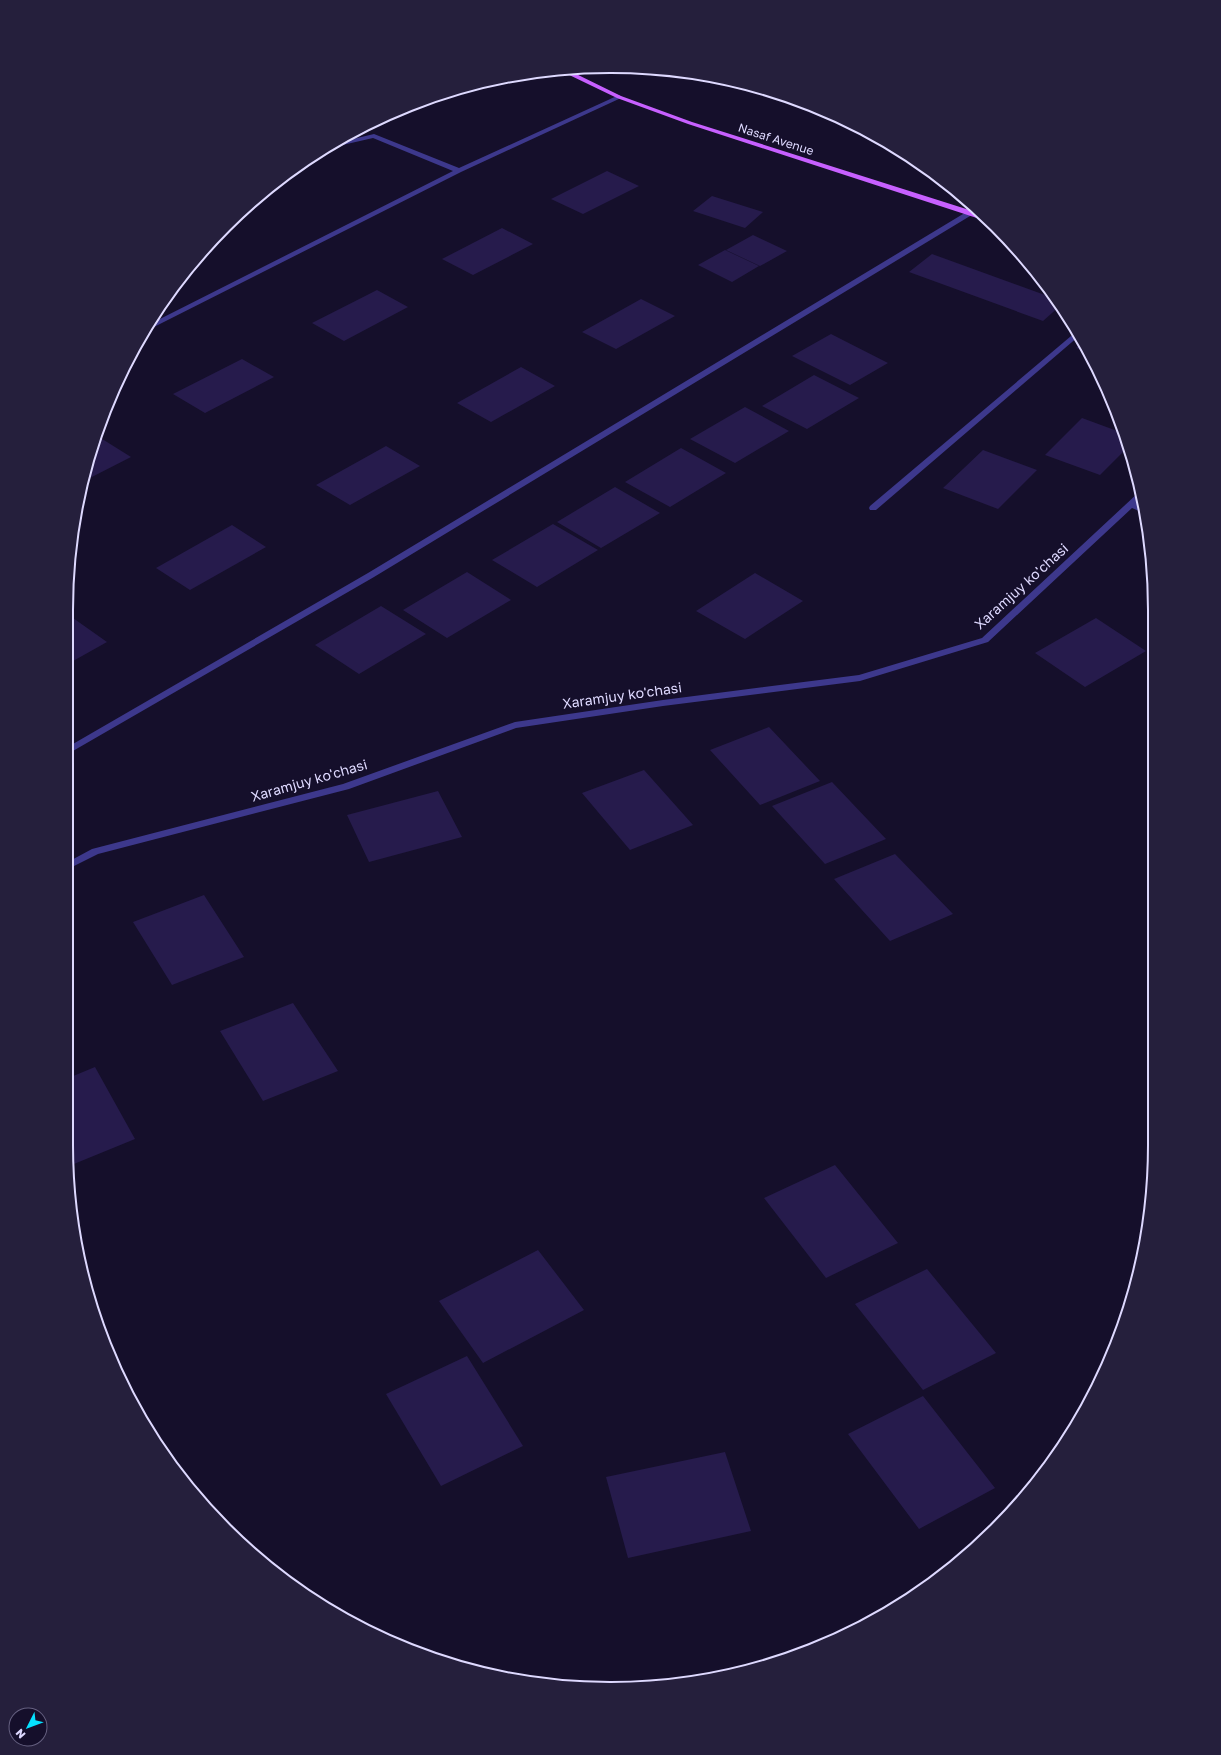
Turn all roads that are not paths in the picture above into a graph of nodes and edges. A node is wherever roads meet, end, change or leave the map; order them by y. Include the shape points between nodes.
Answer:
1 (571, 74) edge
2 (619, 97) junction
3 (347, 142) edge
4 (459, 171) junction
5 (971, 213) joint
6 (156, 324) edge
7 (1073, 337) edge
8 (1137, 500) edge
9 (1132, 504) junction
10 (873, 508) dead end
11 (1138, 508) edge
12 (73, 748) edge
13 (73, 863) edge

1 - 2 main road, Nasaf Avenue
2 - 4 street
2 - 5 main road, Nasaf Avenue via 690,123
3 - 4 street via 374,136
4 - 6 street
5 - 12 street via 372,575
7 - 10 street
8 - 9 street, Xaramjuy ko'chasi
9 - 11 street
9 - 13 street, Xaramjuy ko'chasi via 985,640 860,678 515,725 346,786 95,851

